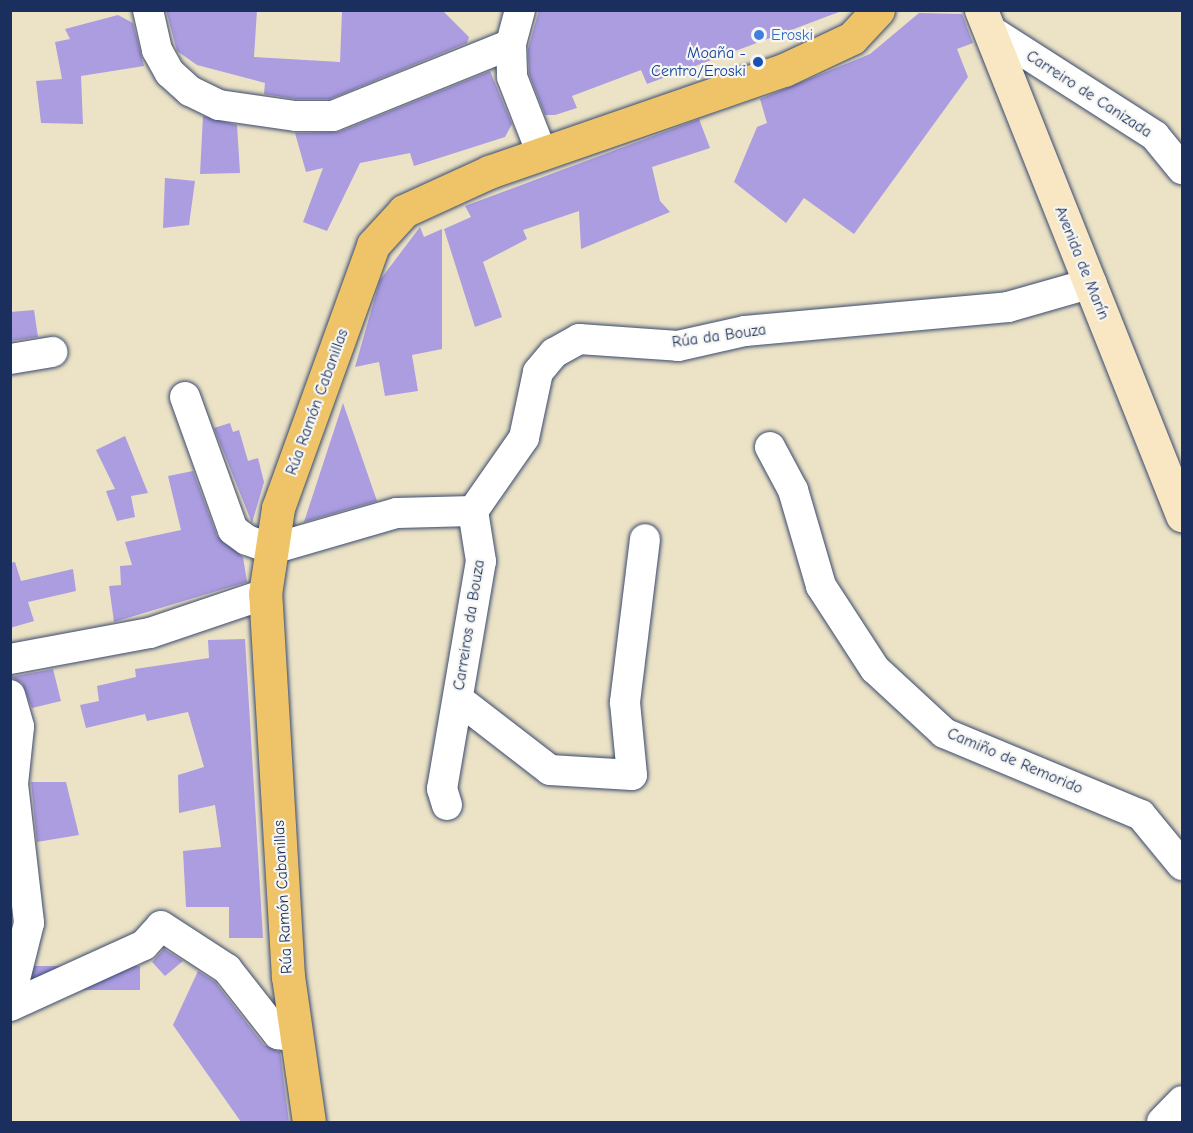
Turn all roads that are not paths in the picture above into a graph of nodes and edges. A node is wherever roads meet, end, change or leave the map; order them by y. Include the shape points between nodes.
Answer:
1 (148, 10) edge
2 (520, 10) edge
3 (878, 10) edge
4 (984, 20) edge
5 (511, 44) junction
6 (542, 154) junction
7 (1182, 169) edge
8 (1092, 283) junction
9 (52, 352) dead end
10 (10, 359) edge
11 (185, 397) dead end
12 (770, 447) dead end
13 (472, 511) junction
14 (1182, 515) edge
15 (645, 539) dead end
16 (272, 549) junction
17 (265, 594) junction
18 (10, 659) edge
19 (10, 695) edge
20 (458, 699) junction
21 (447, 805) dead end
22 (1182, 865) edge
23 (10, 999) edge
24 (10, 1006) edge
25 (295, 1037) junction
26 (1182, 1101) edge
27 (309, 1122) edge
28 (1162, 1122) edge

1 - 5 street via 157,50 170,73 219,105 261,113 333,116
2 - 5 street
3 - 6 main road, Rúa Ramón Cabanillas via 852,38 784,70
4 - 7 street, Carreiro de Canizada via 1155,136
4 - 8 main road, Avenida de Marín
5 - 6 street via 512,77
6 - 16 main road, Rúa Ramón Cabanillas via 404,211 374,245 278,508
8 - 13 street, Rúa da Bouza via 1008,307 745,331 678,346 579,339 554,353 538,372 524,438
8 - 14 main road, Avenida de Marín
9 - 10 street
11 - 16 street via 232,530
12 - 22 street, Camiño de Remorido via 793,490 821,586 875,669 944,733 1141,815
13 - 16 street via 397,513
13 - 20 street, Carreiros da Bouza via 481,561
15 - 20 street, Carreiros da Bouza via 625,702 632,775 550,770
16 - 17 main road, Rúa Ramón Cabanillas
17 - 18 street via 150,633
17 - 25 main road, Rúa Ramón Cabanillas
19 - 23 street via 19,727 13,784 29,923
20 - 21 street via 442,789
24 - 25 street via 144,945 161,926 227,969 278,1034
25 - 27 main road, Rúa Ramón Cabanillas
26 - 28 street

